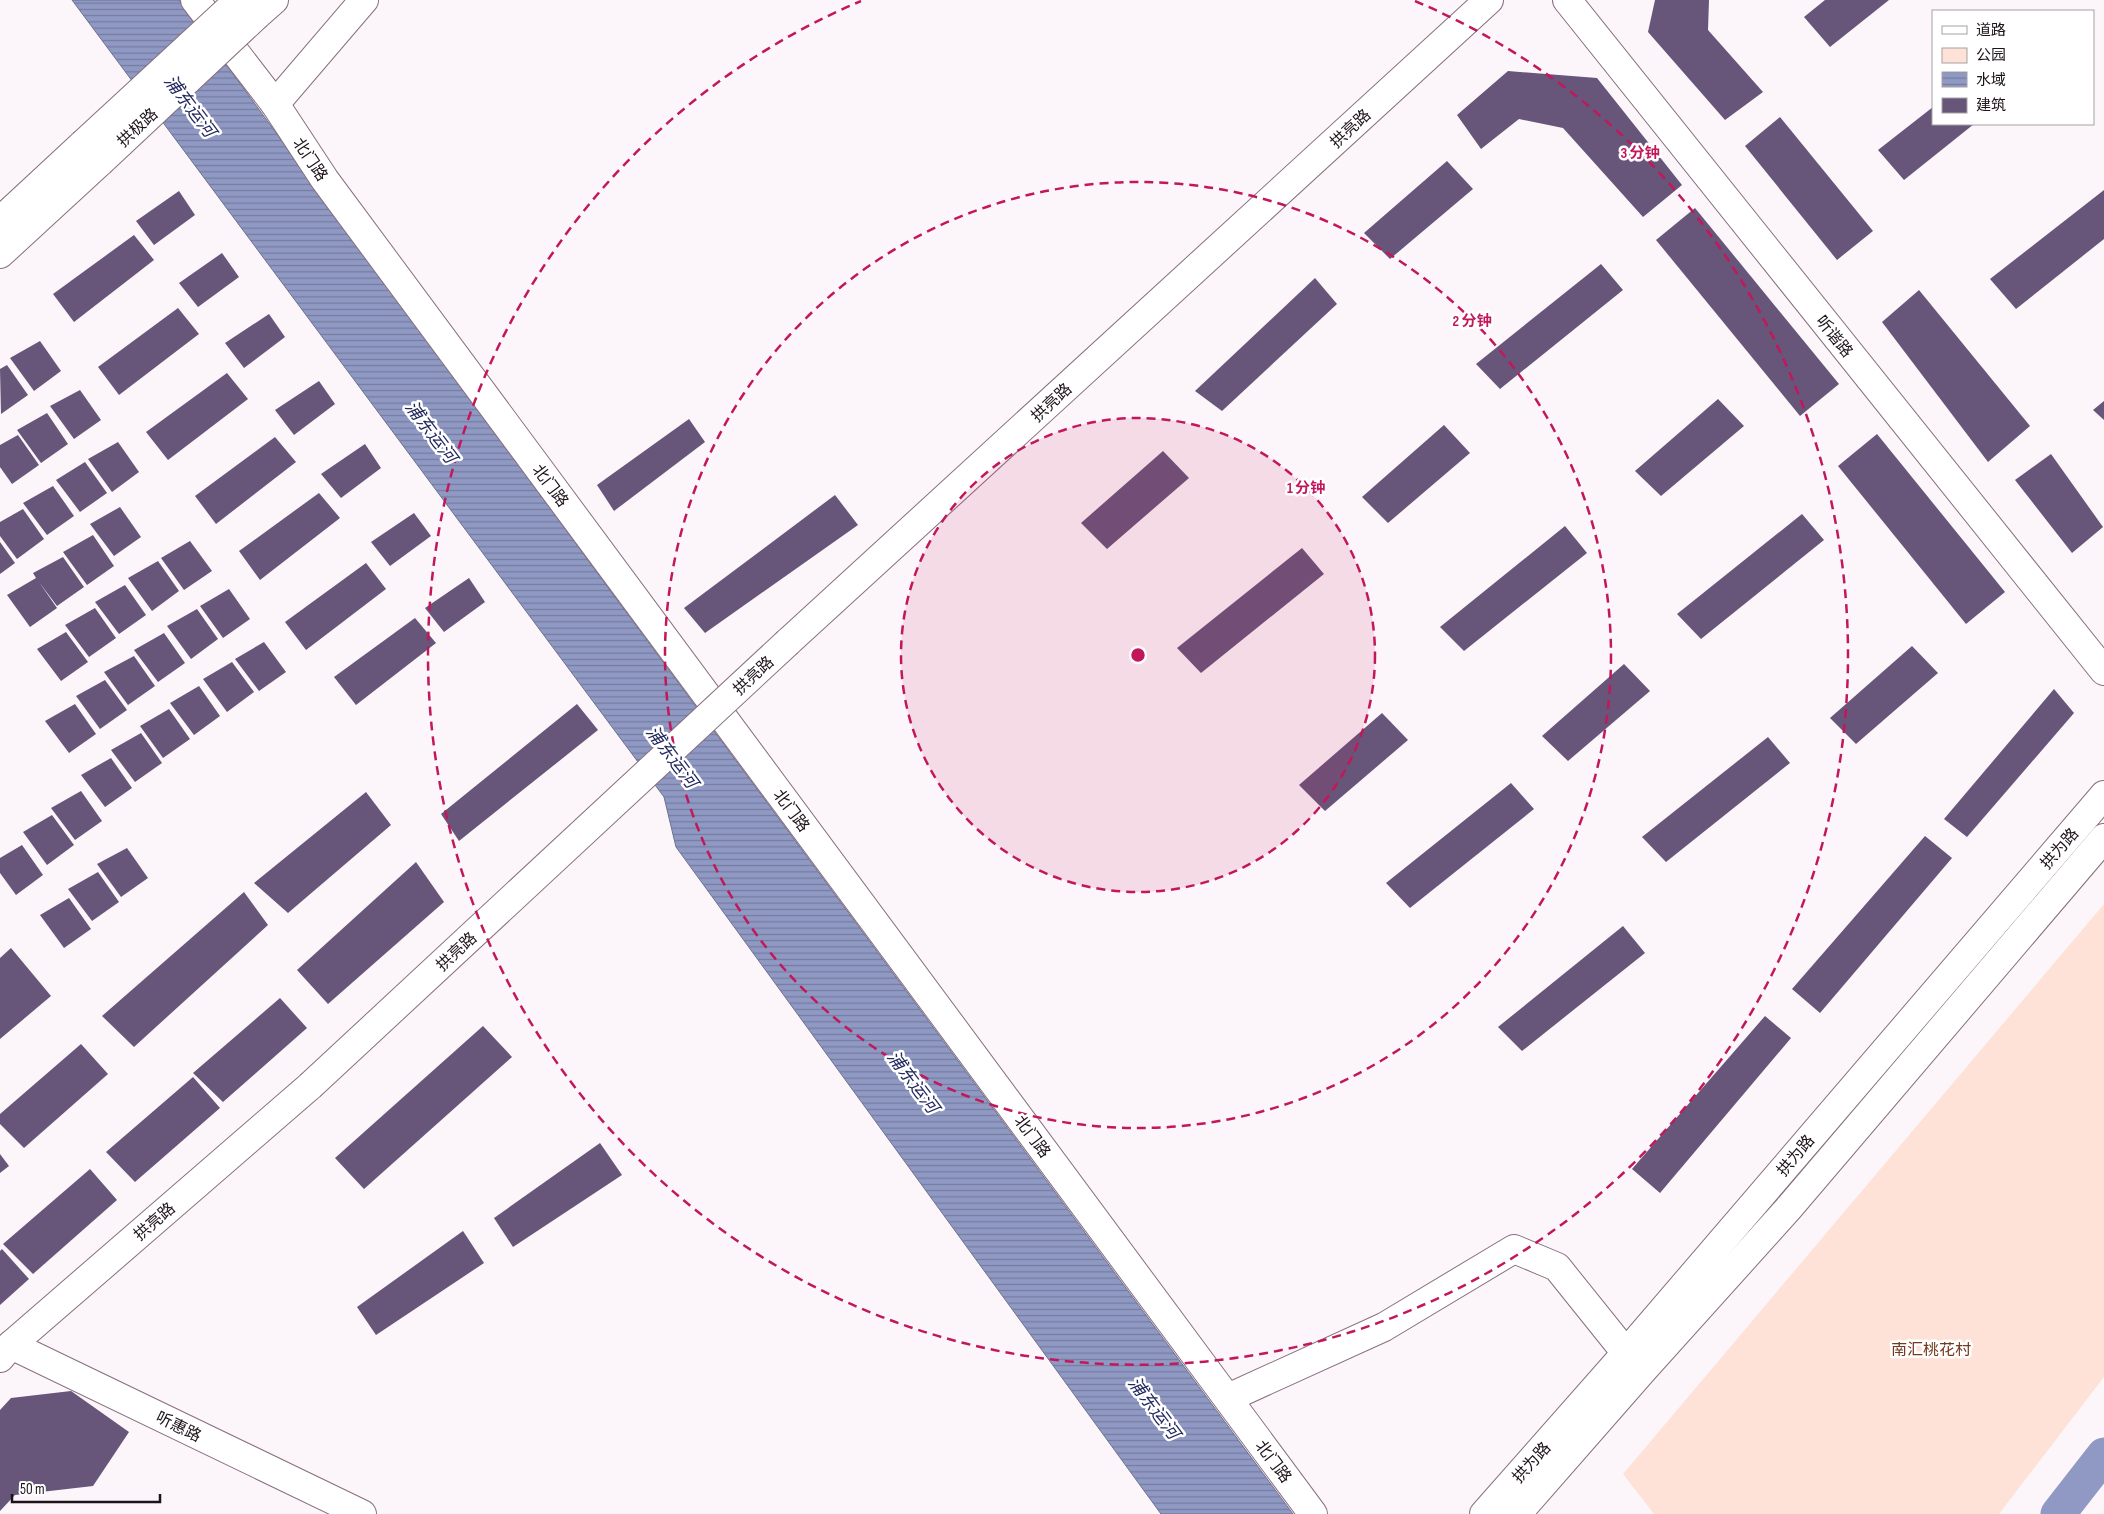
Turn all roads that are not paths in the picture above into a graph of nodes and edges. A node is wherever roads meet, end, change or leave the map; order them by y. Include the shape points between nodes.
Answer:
1 (195, 0) edge
2 (364, 0) edge
3 (1489, 0) edge
4 (1567, 0) edge
5 (257, 5) edge
6 (274, 104) junction
7 (91, 153) junction
8 (0, 221) edge
9 (0, 254) edge
10 (2104, 671) edge
11 (2104, 795) edge
12 (2104, 838) edge
13 (6, 1351) edge
14 (1635, 1361) junction
15 (1228, 1398) junction
16 (1501, 1508) edge
17 (362, 1514) edge
18 (1313, 1514) edge

1 - 6 street, 北门路
2 - 6 street
3 - 13 street, 拱亮路, bridge via 788,642 310,1086
4 - 10 street, 听谐路
5 - 7 street, 拱极路, bridge
6 - 15 street, 北门路 via 331,188
7 - 8 street, 拱极路
7 - 9 street, 拱极路
11 - 14 street, 拱为路
12 - 14 street, 拱为路 via 1788,1209
13 - 17 street, 听惠路
14 - 15 street via 1557,1267 1514,1249 1384,1327
14 - 16 street, 拱为路
15 - 18 street, 北门路

